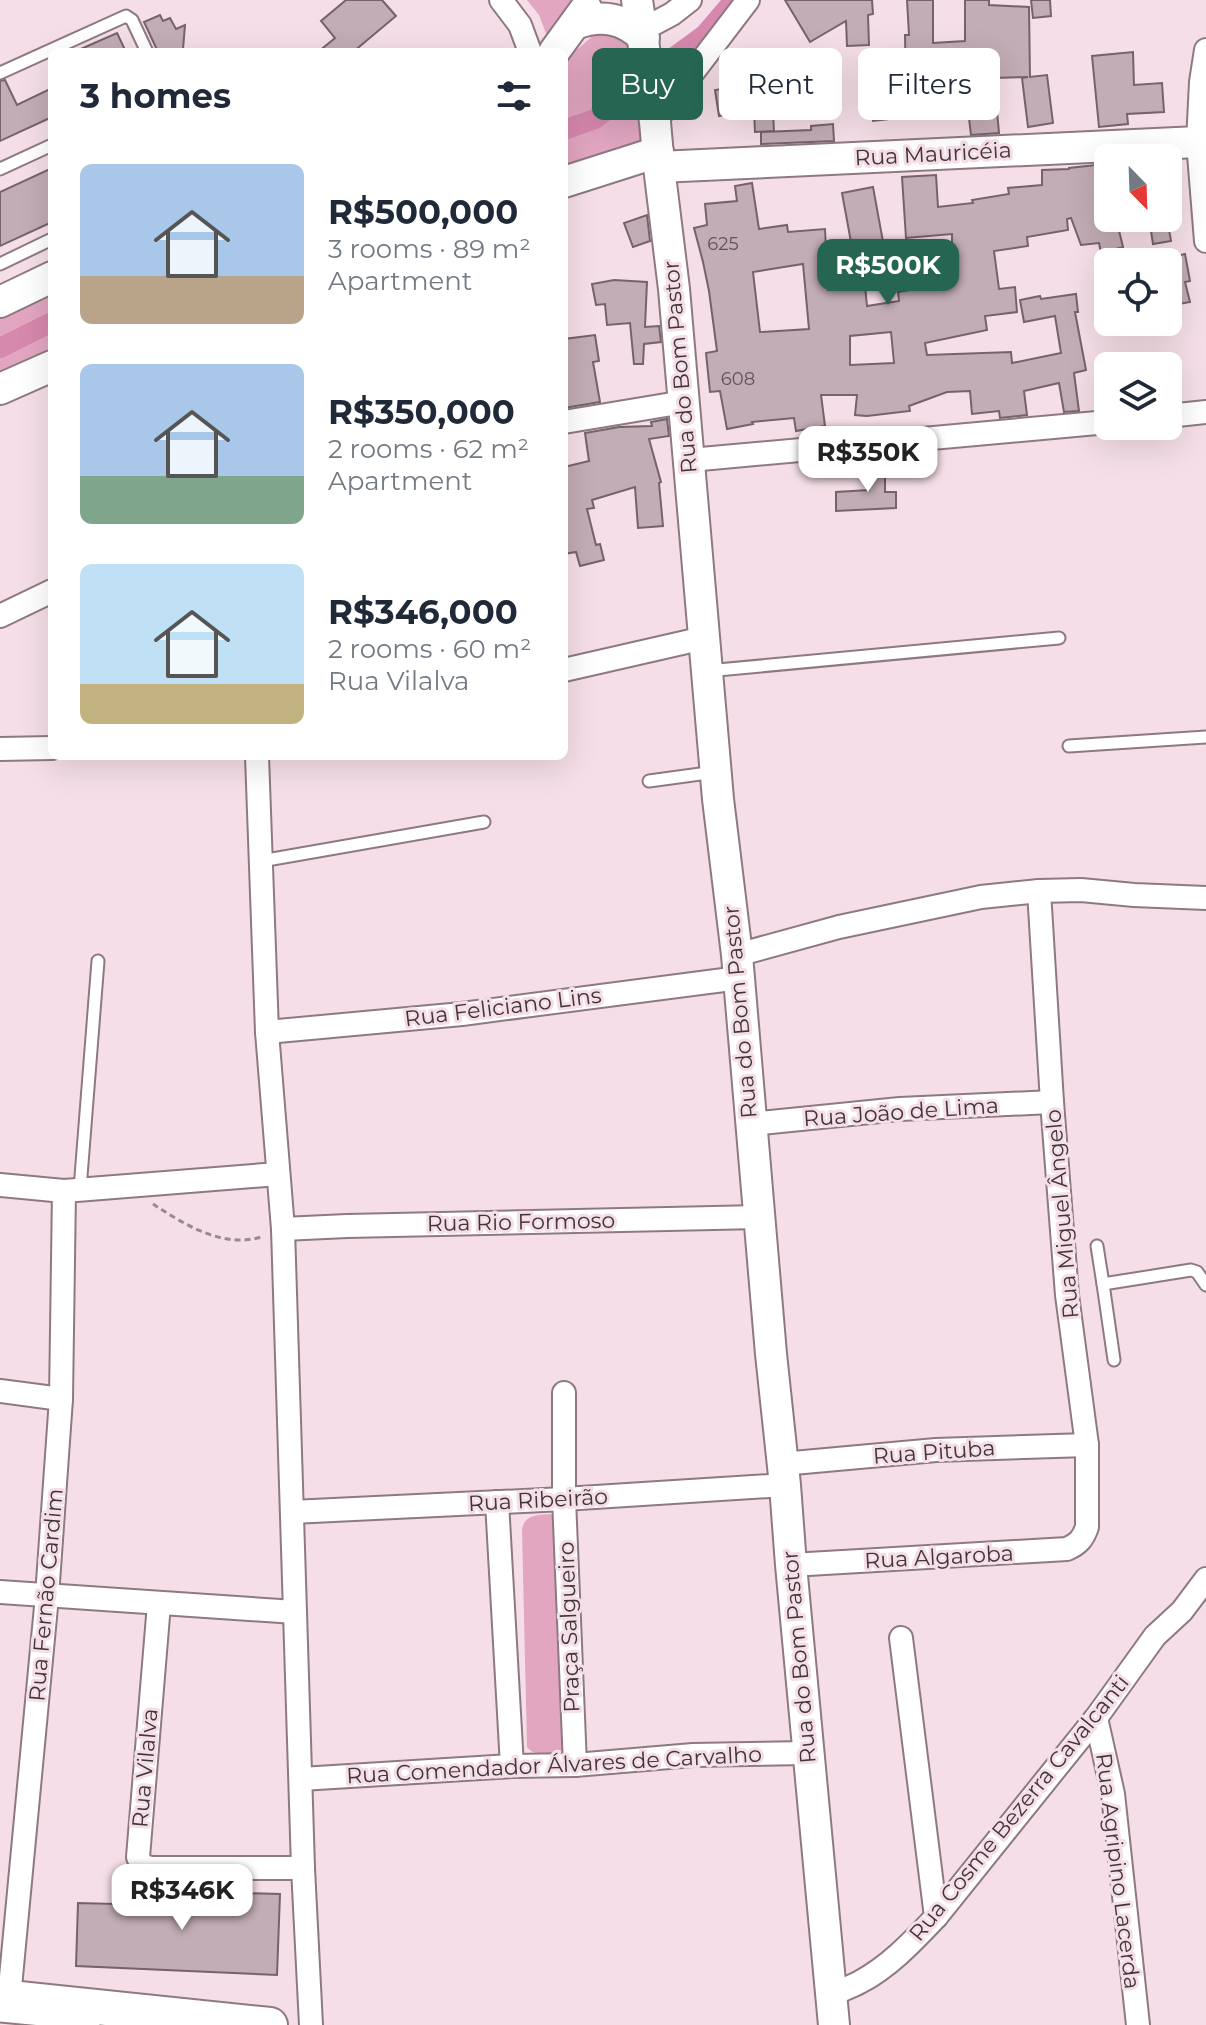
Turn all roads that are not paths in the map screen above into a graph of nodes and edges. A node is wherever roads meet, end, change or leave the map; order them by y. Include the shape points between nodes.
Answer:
1 (501, 0) edge
2 (637, 0) edge
3 (690, 0) edge
4 (748, 0) edge
5 (584, 12) edge
6 (644, 38) junction
7 (55, 48) edge
8 (145, 48) edge
9 (529, 48) edge
10 (557, 48) edge
11 (1206, 50) edge
12 (48, 51) edge
13 (0, 73) edge
14 (656, 138) junction
15 (1202, 140) edge
16 (48, 147) edge
17 (0, 169) edge
18 (568, 180) edge
19 (48, 241) edge
20 (1206, 241) edge
21 (0, 264) edge
22 (48, 279) edge
23 (0, 302) edge
24 (48, 368) edge
25 (0, 389) edge
26 (684, 402) junction
27 (1206, 412) edge
28 (1182, 415) edge
29 (568, 421) edge
30 (1094, 423) edge
31 (690, 460) junction
32 (48, 593) edge
33 (0, 616) edge
34 (704, 638) junction
35 (1059, 638) dead end
36 (568, 669) edge
37 (707, 671) junction
38 (1206, 737) edge
39 (1069, 746) dead end
40 (48, 748) edge
41 (0, 749) edge
42 (257, 760) edge
43 (715, 772) junction
44 (649, 781) dead end
45 (484, 822) dead end
46 (261, 861) junction
47 (1039, 891) junction
48 (1206, 898) edge
49 (98, 961) dead end
50 (738, 967) junction
51 (267, 1032) junction
52 (1052, 1102) junction
53 (751, 1124) junction
54 (278, 1174) junction
55 (0, 1185) edge
56 (72, 1190) junction
57 (759, 1217) junction
58 (283, 1229) junction
59 (1097, 1246) dead end
60 (1103, 1284) junction
61 (1206, 1285) edge
62 (1114, 1360) dead end
63 (0, 1391) edge
64 (564, 1393) dead end
65 (61, 1399) junction
66 (1087, 1445) junction
67 (784, 1474) junction
68 (564, 1499) junction
69 (497, 1502) junction
70 (292, 1512) junction
71 (1084, 1537) joint
72 (791, 1565) junction
73 (1206, 1579) edge
74 (0, 1592) edge
75 (47, 1596) junction
76 (159, 1604) junction
77 (295, 1612) junction
78 (901, 1638) dead end
79 (1096, 1718) junction
80 (808, 1753) junction
81 (575, 1765) junction
82 (512, 1766) junction
83 (301, 1779) junction
84 (303, 1868) junction
85 (936, 1917) junction
86 (831, 1995) junction
87 (3, 2004) edge
88 (94, 2025) edge
89 (270, 2025) edge
90 (311, 2025) edge
91 (834, 2025) edge
92 (1138, 2025) edge

1 - 9 street via 520,25
2 - 6 street, Rua do Bom Pastor
3 - 6 street
4 - 14 street
5 - 6 street via 612,19
5 - 10 street
6 - 14 street, Rua do Bom Pastor
7 - 8 lane via 126,16
11 - 15 street
12 - 13 lane
14 - 15 street, Rua Mauricéia
14 - 18 street, Rua Mauricéia
14 - 26 street, Rua do Bom Pastor
15 - 20 street
16 - 17 lane
19 - 21 lane
22 - 23 street
24 - 25 street
26 - 29 street
26 - 31 street, Rua do Bom Pastor
27 - 28 street
30 - 31 street
31 - 34 street, Rua do Bom Pastor
32 - 33 street
34 - 36 street
34 - 37 street, Rua do Bom Pastor
35 - 37 lane
37 - 43 street, Rua do Bom Pastor
38 - 39 lane
40 - 41 street
42 - 46 street
43 - 44 lane
43 - 50 street, Rua do Bom Pastor
45 - 46 lane
46 - 51 street
47 - 48 street, Rua Feliciano Lins
47 - 50 street, Rua Feliciano Lins via 981,897 867,921
47 - 52 street, Rua Miguel Ângelo
49 - 56 lane
50 - 51 street, Rua Feliciano Lins via 462,1014
50 - 53 street, Rua do Bom Pastor
51 - 54 street
52 - 53 street, Rua João de Lima via 900,1109
52 - 66 street, Rua Miguel Ângelo via 1067,1295
53 - 57 street, Rua do Bom Pastor
54 - 56 street
54 - 58 street
55 - 56 street
56 - 65 street, Rua Fernão Cardim
57 - 58 street, Rua Rio Formoso
57 - 67 street, Rua do Bom Pastor
58 - 70 street
59 - 60 lane
60 - 61 lane via 1191,1270
60 - 62 lane
63 - 65 street
64 - 68 street, Praça Salgueiro
65 - 75 street, Rua Fernão Cardim
66 - 67 street, Rua Pituba via 936,1450
66 - 71 street, Rua Miguel Ângelo
67 - 68 street, Rua Ribeirão
67 - 72 street, Rua do Bom Pastor
68 - 69 street, Rua Ribeirão
68 - 81 street, Praça Salgueiro
69 - 70 street, Rua Ribeirão
69 - 82 street
70 - 77 street
71 - 72 street, Rua Algaroba via 1067,1549
72 - 80 street, Rua do Bom Pastor
73 - 79 street, Rua Cosme Bezerra Cavalcanti via 1155,1636
74 - 75 street
75 - 76 street
75 - 87 street, Rua Fernão Cardim
76 - 77 street
76 - 84 street, Rua Vilalva via 138,1857 142,1866
77 - 83 street
78 - 85 street
79 - 85 street, Rua Cosme Bezerra Cavalcanti
79 - 92 street, Rua Agripino Lacerda via 1113,1794
80 - 81 street, Rua Comendador Álvares de Carvalho
80 - 86 street, Rua do Bom Pastor
81 - 82 street, Rua Comendador Álvares de Carvalho
82 - 83 street, Rua Comendador Álvares de Carvalho
83 - 84 street
84 - 90 street
85 - 86 street, Rua Cosme Bezerra Cavalcanti via 886,1965
86 - 91 street, Rua do Bom Pastor
87 - 88 lane
87 - 89 main road

